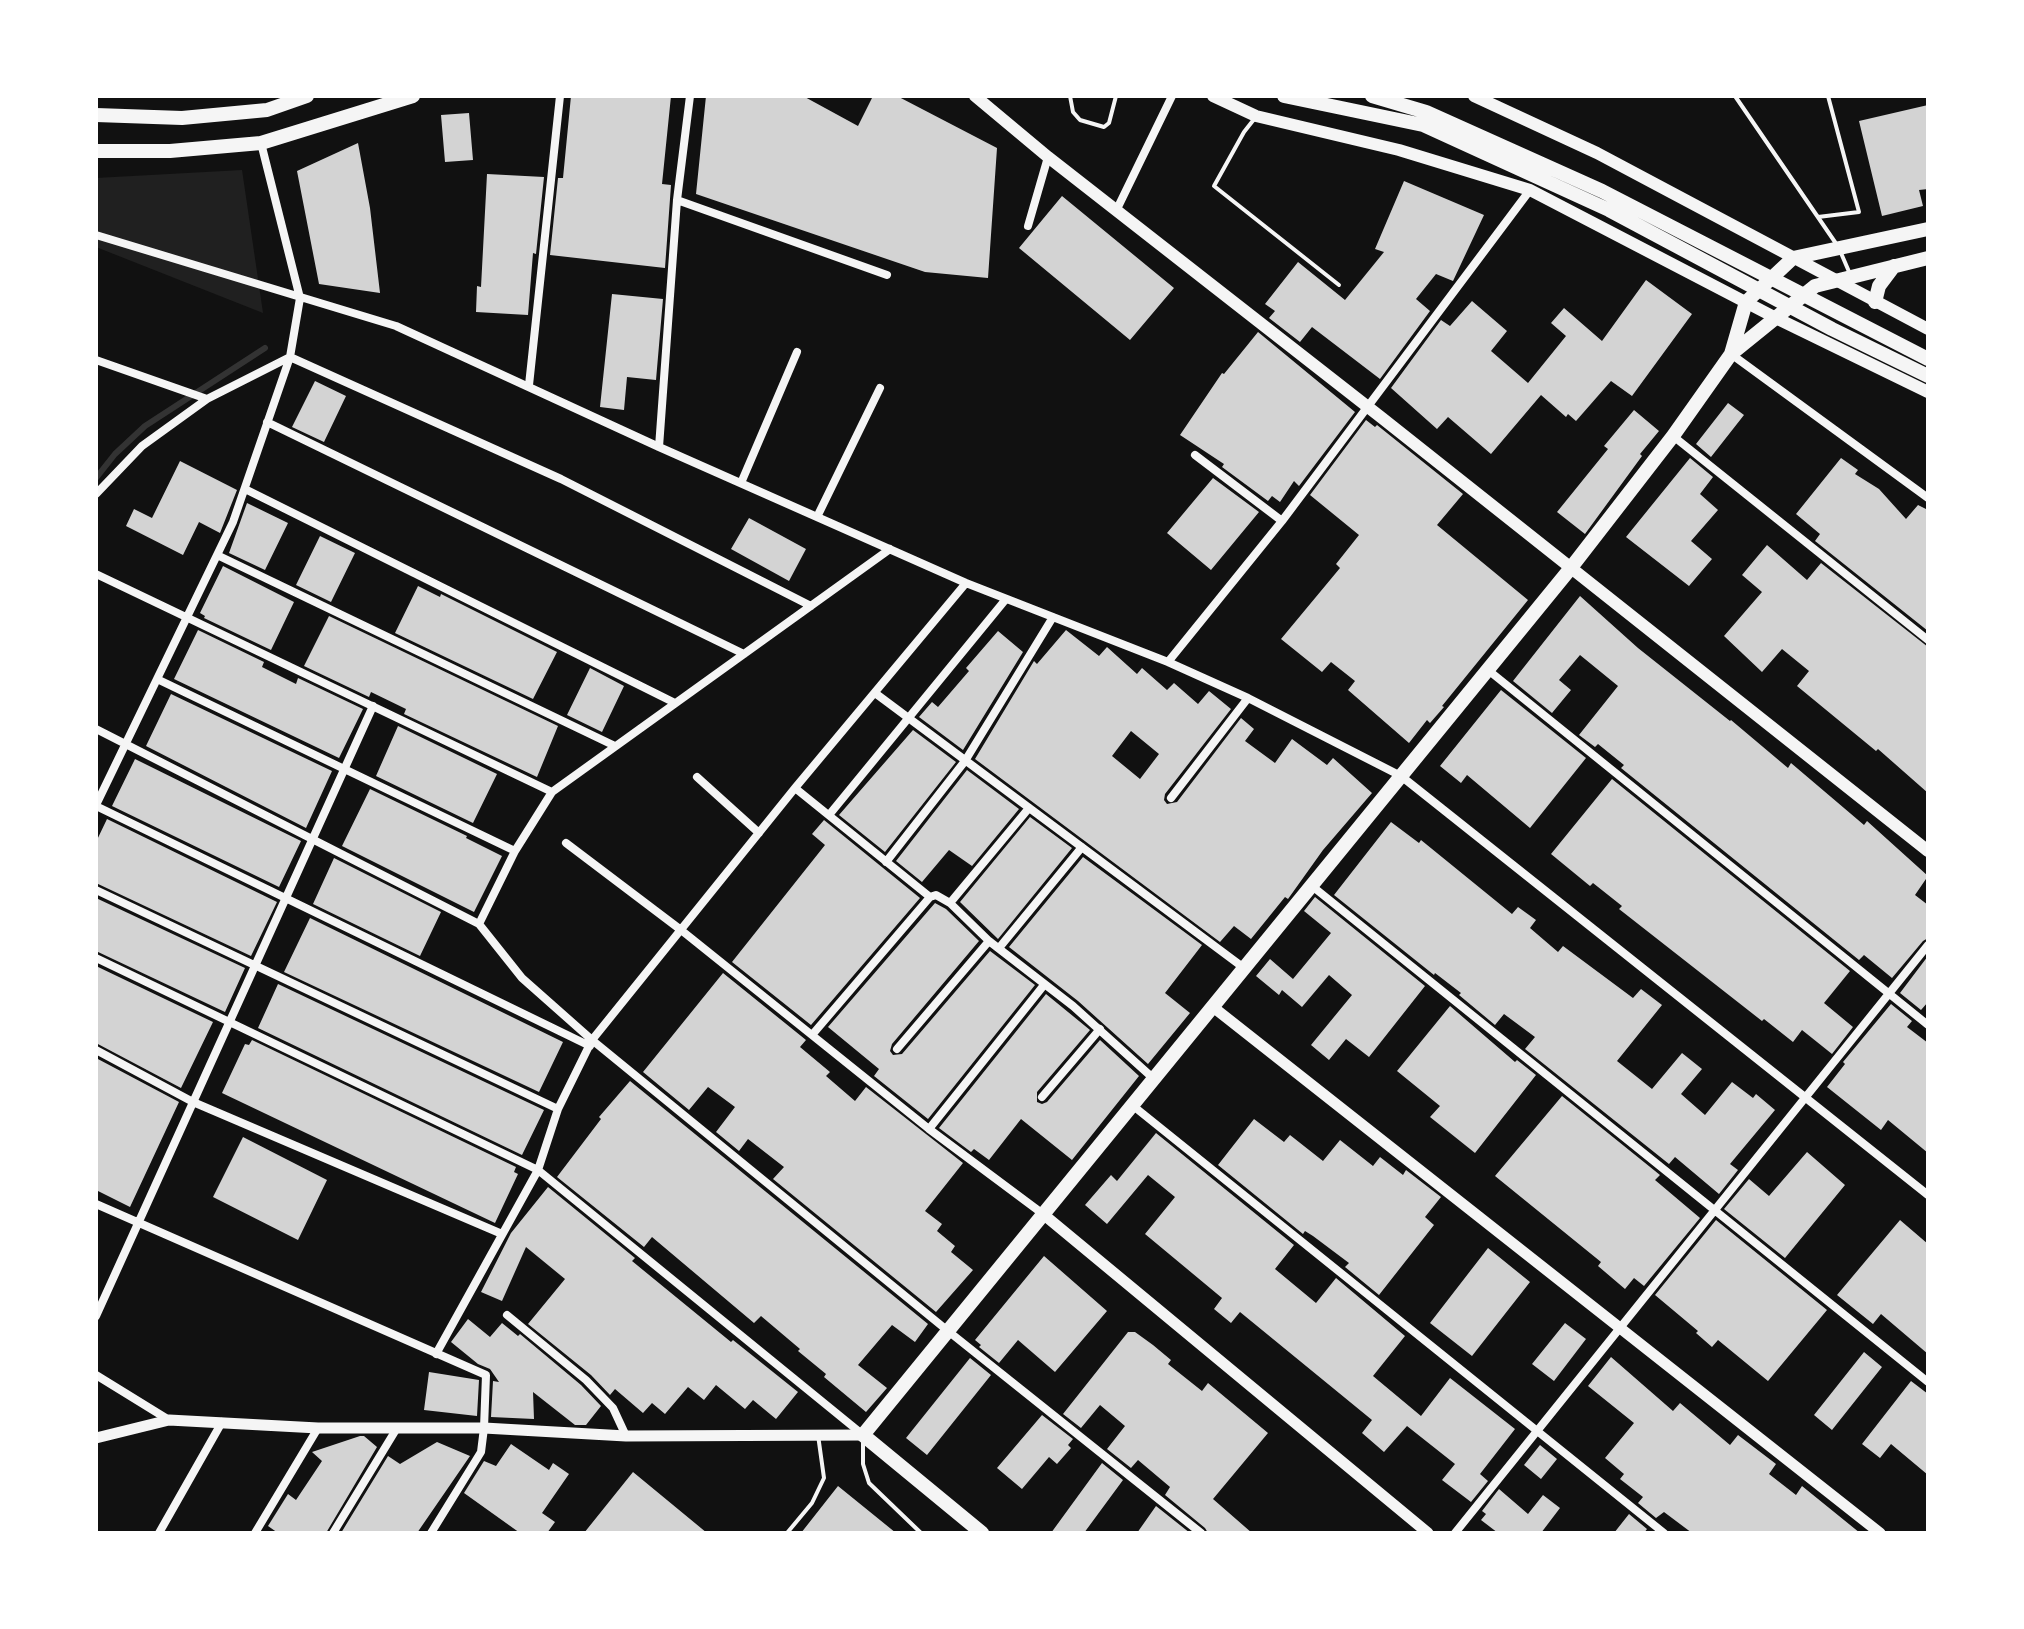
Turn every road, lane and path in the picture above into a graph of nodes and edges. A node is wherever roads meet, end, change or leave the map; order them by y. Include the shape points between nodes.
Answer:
1 (307, 96) edge
2 (413, 96) edge
3 (560, 96) edge
4 (690, 96) edge
5 (975, 96) edge
6 (1070, 96) edge
7 (1116, 96) edge
8 (1172, 96) edge
9 (1213, 96) edge
10 (1284, 96) edge
11 (1372, 96) edge
12 (1474, 96) edge
13 (1735, 96) edge
14 (1828, 96) edge
15 (96, 115) edge
16 (1256, 116) junction
17 (261, 143) junction
18 (96, 151) edge
19 (1048, 157) junction
20 (1530, 190) junction
21 (677, 200) junction
22 (1117, 209) junction
23 (1818, 217) junction
24 (1028, 226) dead end
25 (1928, 229) edge
26 (96, 235) edge
27 (1840, 250) junction
28 (1793, 258) junction
29 (1928, 258) edge
30 (1894, 266) junction
31 (887, 275) dead end
32 (1851, 277) junction
33 (1834, 280) junction
34 (1339, 285) dead end
35 (300, 298) junction
36 (1746, 302) junction
37 (1875, 302) junction
38 (1778, 319) junction
39 (1928, 329) edge
40 (797, 352) dead end
41 (1731, 354) junction
42 (290, 357) junction
43 (1928, 359) edge
44 (96, 360) edge
45 (1928, 376) edge
46 (529, 385) junction
47 (880, 388) dead end
48 (1928, 392) edge
49 (207, 399) junction
50 (1368, 407) junction
51 (267, 422) junction
52 (1673, 436) junction
53 (659, 447) junction
54 (1195, 455) dead end
55 (741, 483) junction
56 (245, 489) junction
57 (96, 494) edge
58 (1928, 498) edge
59 (817, 517) junction
60 (1282, 521) junction
61 (890, 549) junction
62 (217, 555) junction
63 (1570, 569) junction
64 (96, 574) edge
65 (966, 583) junction
66 (1006, 599) junction
67 (811, 606) junction
68 (1053, 617) junction
69 (187, 618) junction
70 (1928, 640) edge
71 (744, 654) junction
72 (1168, 662) junction
73 (1488, 670) junction
74 (157, 679) junction
75 (875, 693) junction
76 (1248, 698) junction
77 (675, 703) junction
78 (373, 706) junction
79 (909, 718) junction
80 (96, 729) edge
81 (126, 744) junction
82 (615, 746) junction
83 (965, 761) junction
84 (345, 769) junction
85 (1401, 776) junction
86 (697, 777) dead end
87 (795, 788) junction
88 (552, 792) junction
89 (1171, 798) dead end
90 (96, 805) edge
91 (1029, 808) junction
92 (829, 815) junction
93 (759, 833) junction
94 (313, 839) junction
95 (566, 843) dead end
96 (1082, 847) junction
97 (515, 851) junction
98 (1928, 851) edge
99 (886, 862) junction
100 (1312, 886) junction
101 (96, 890) edge
102 (930, 897) junction
103 (286, 898) junction
104 (950, 903) junction
105 (479, 924) junction
106 (681, 930) junction
107 (989, 941) junction
108 (1928, 945) edge
109 (999, 948) junction
110 (96, 958) edge
111 (255, 966) junction
112 (1244, 968) junction
113 (1044, 985) junction
114 (1889, 993) junction
115 (1213, 1007) junction
116 (230, 1022) junction
117 (1928, 1025) edge
118 (1100, 1029) junction
119 (812, 1035) junction
120 (591, 1043) junction
121 (897, 1049) dead end
122 (96, 1050) edge
123 (1154, 1079) junction
124 (1042, 1097) dead end
125 (1805, 1098) junction
126 (193, 1102) junction
127 (1132, 1105) junction
128 (558, 1109) junction
129 (929, 1129) junction
130 (538, 1170) junction
131 (1928, 1195) edge
132 (96, 1204) edge
133 (1714, 1211) junction
134 (1043, 1214) junction
135 (138, 1224) junction
136 (502, 1234) junction
137 (507, 1315) dead end
138 (96, 1316) edge
139 (1620, 1329) junction
140 (948, 1331) junction
141 (436, 1354) junction
142 (96, 1375) edge
143 (1928, 1382) edge
144 (169, 1420) junction
145 (222, 1422) junction
146 (318, 1428) junction
147 (397, 1428) junction
148 (484, 1428) junction
149 (1537, 1431) junction
150 (818, 1435) junction
151 (863, 1435) junction
152 (626, 1436) junction
153 (96, 1438) edge
154 (159, 1533) edge
155 (255, 1533) edge
156 (333, 1533) edge
157 (431, 1533) edge
158 (787, 1533) edge
159 (921, 1533) edge
160 (982, 1533) edge
161 (1201, 1533) edge
162 (1428, 1533) edge
163 (1455, 1533) edge
164 (1664, 1533) edge
165 (1880, 1533) edge

1 - 15 main road via 267,110
2 - 17 main road
3 - 46 street
4 - 21 street
5 - 19 main road
6 - 7 lane via 1080,120 1104,127
8 - 22 street
9 - 16 main road
10 - 45 main road via 1423,125 1609,210
11 - 43 main road via 1426,112 1602,191
12 - 28 main road via 1597,153
13 - 23 lane
14 - 23 lane via 1859,212
16 - 20 main road via 1399,150
16 - 34 lane via 1214,186
17 - 18 main road
17 - 35 street
19 - 22 main road
19 - 24 street
20 - 36 main road
20 - 50 street
21 - 31 street
21 - 53 street
22 - 50 main road
23 - 27 lane
25 - 27 main road
26 - 35 street
27 - 28 main road
27 - 32 lane
28 - 33 main road
28 - 36 main road
29 - 30 main road
30 - 32 main road
30 - 37 main road
32 - 33 main road
33 - 37 main road
33 - 38 main road via 1815,286
35 - 42 street
35 - 46 street via 396,326
36 - 38 main road
36 - 41 main road
37 - 39 main road
38 - 41 main road
38 - 48 main road
40 - 55 street
41 - 52 main road
41 - 58 street
42 - 49 street
42 - 51 street
42 - 67 street via 561,479
44 - 49 street
46 - 53 street
47 - 59 street
49 - 57 street via 142,446
50 - 60 street
50 - 63 main road
51 - 56 street
51 - 71 street
52 - 63 main road
52 - 70 street
53 - 55 street
54 - 60 street
55 - 59 street
56 - 62 street
56 - 77 street
59 - 61 street
60 - 72 street
61 - 65 street
61 - 67 street
62 - 69 street
62 - 82 street
63 - 73 main road
63 - 98 main road
64 - 69 street
65 - 66 street
65 - 75 street
66 - 68 street
66 - 79 street
67 - 71 street
68 - 72 street
68 - 83 street
69 - 74 street
69 - 78 street
71 - 77 street
72 - 76 street
73 - 85 main road
73 - 114 street
74 - 81 street
74 - 84 street
75 - 79 street
75 - 87 street
76 - 85 street
76 - 89 street
77 - 82 street
78 - 84 street
78 - 88 street
79 - 83 street
79 - 92 street
80 - 81 street
81 - 90 street
81 - 94 street
82 - 88 street
83 - 91 street
83 - 99 street
84 - 94 street
84 - 97 street
85 - 100 main road
85 - 125 street
86 - 93 street
87 - 92 street
87 - 93 street
88 - 97 street
90 - 103 street
91 - 96 street
91 - 104 street
92 - 99 street
93 - 106 street
94 - 103 street
94 - 105 street
95 - 106 street
96 - 109 street
96 - 112 street
97 - 105 street
99 - 102 street
100 - 112 main road
100 - 133 street
101 - 111 street
102 - 104 street
102 - 119 street
103 - 111 street
103 - 120 street
104 - 107 street
105 - 120 street via 522,978
106 - 119 street
106 - 120 street
107 - 109 street
107 - 121 street
108 - 114 street
109 - 113 street
110 - 116 street
111 - 116 street
111 - 128 street
112 - 115 main road
113 - 118 street
113 - 129 street
114 - 117 street
114 - 125 street
115 - 123 main road
115 - 139 street
116 - 126 street
116 - 130 street
118 - 123 street
118 - 124 street
119 - 129 street
120 - 128 street
120 - 140 street
122 - 126 street
123 - 127 main road
125 - 131 street
125 - 133 street
126 - 135 street
126 - 136 street
127 - 134 main road
127 - 149 street
128 - 130 street
129 - 134 street
130 - 136 street
130 - 151 street
132 - 135 street
133 - 139 street
133 - 143 street
134 - 140 main road
134 - 162 street
135 - 138 street
135 - 141 street
136 - 141 street
137 - 152 street via 586,1380 613,1408
139 - 149 street
139 - 165 street
140 - 151 main road
140 - 161 street
141 - 148 street via 486,1375
142 - 144 street
144 - 145 street
144 - 153 street
145 - 146 street
145 - 154 street
146 - 147 street
146 - 155 street
147 - 148 street
147 - 156 street
148 - 152 street
148 - 157 street via 481,1452
149 - 163 street
149 - 164 street
150 - 151 street
150 - 152 street
150 - 158 lane via 824,1478
151 - 159 lane via 869,1483
151 - 160 main road

